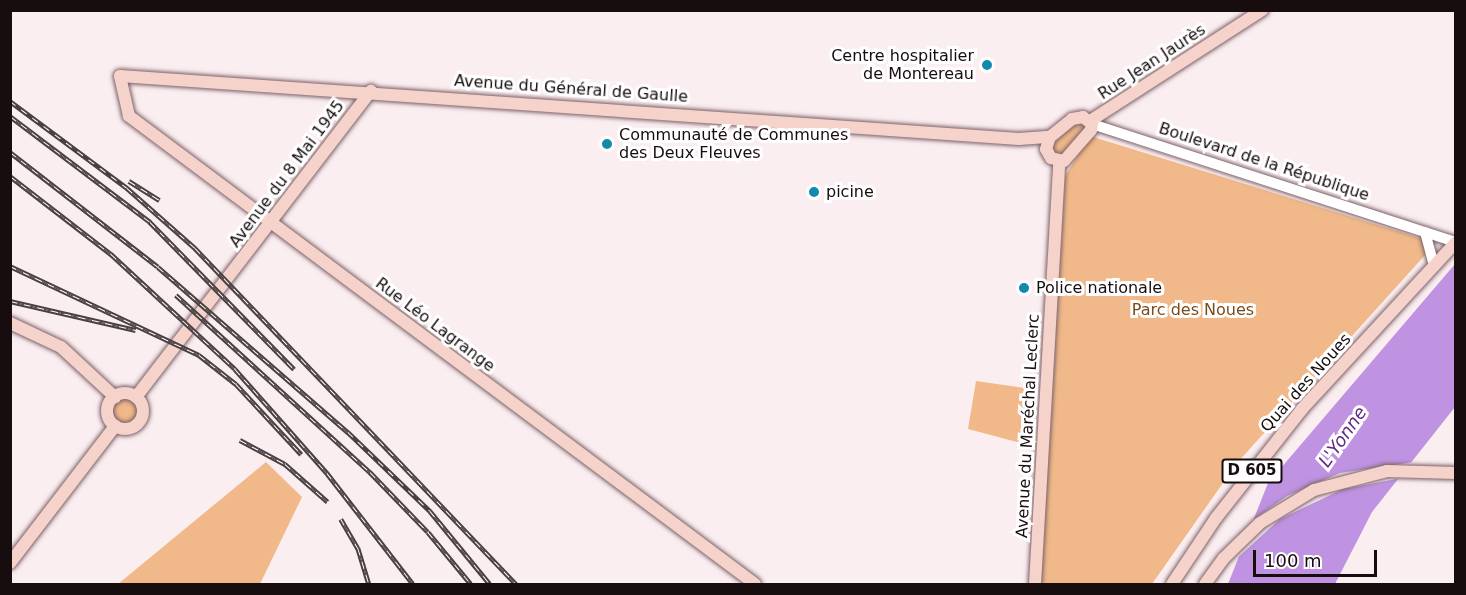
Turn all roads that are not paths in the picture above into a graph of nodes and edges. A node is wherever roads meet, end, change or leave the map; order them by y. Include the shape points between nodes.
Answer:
1 (1262, 10) edge
2 (120, 75) joint
3 (372, 91) junction
4 (1091, 123) junction
5 (1050, 137) junction
6 (1019, 139) junction
7 (1046, 149) junction
8 (1059, 162) junction
9 (270, 223) junction
10 (1425, 232) junction
11 (1455, 242) edge
12 (1434, 265) junction
13 (10, 323) edge
14 (114, 397) junction
15 (136, 397) junction
16 (115, 426) junction
17 (1455, 473) edge
18 (10, 563) edge
19 (755, 585) edge
20 (1035, 585) edge
21 (1172, 585) edge
22 (1205, 585) edge

1 - 4 main road, Rue Jean Jaurès
2 - 3 main road, Avenue du Général de Gaulle
2 - 9 main road, Rue Léo Lagrange via 129,116
3 - 6 main road, Avenue du Général de Gaulle
3 - 9 main road, Avenue du 8 Mai 1945
4 - 5 main road via 1072,119
4 - 8 main road via 1091,130
4 - 10 street, Boulevard de la République
5 - 6 main road, Avenue du Général de Gaulle
5 - 7 main road
6 - 7 main road, Avenue du Général de Gaulle
7 - 8 main road
8 - 20 main road, Avenue du Maréchal Leclerc
9 - 15 main road, Avenue du 8 Mai 1945
9 - 19 main road, Rue Léo Lagrange
10 - 11 street, Boulevard de la République
10 - 12 street
11 - 12 main road, Quai des Noues / D 605
12 - 21 main road, Quai des Noues / D 605 via 1261,459
13 - 14 main road via 61,347
14 - 15 main road
14 - 16 main road via 107,412
15 - 16 main road via 142,408 137,424 126,429
16 - 18 main road
17 - 22 main road via 1387,471 1314,490 1260,523 1224,558

